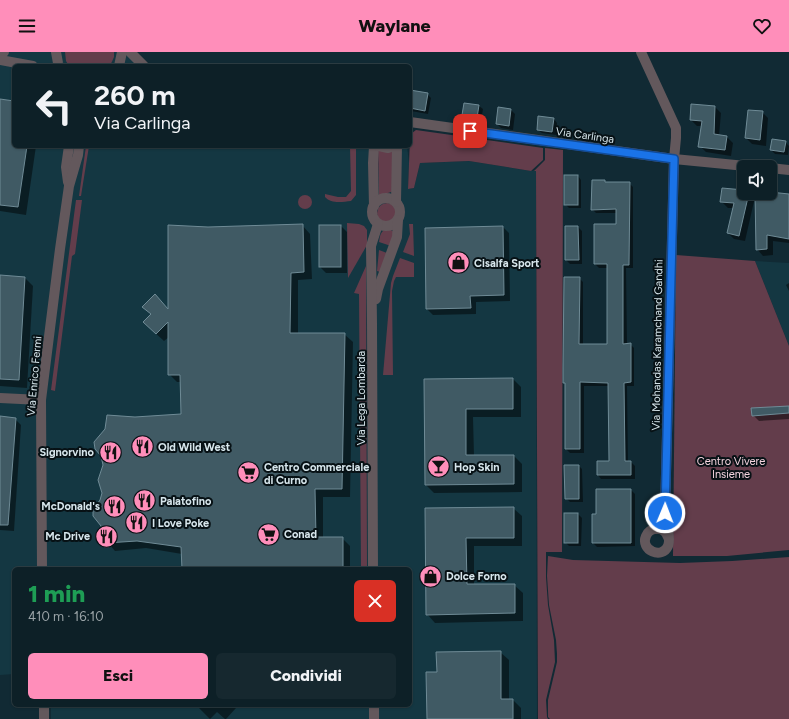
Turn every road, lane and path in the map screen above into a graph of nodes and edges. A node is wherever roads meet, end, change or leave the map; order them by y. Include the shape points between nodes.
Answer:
1 (0, 52) edge
2 (4, 52) edge
3 (56, 52) edge
4 (122, 52) edge
5 (130, 52) edge
6 (641, 52) edge
7 (0, 60) edge
8 (22, 64) edge
9 (58, 64) edge
10 (119, 64) edge
11 (142, 64) edge
12 (412, 122) edge
13 (69, 148) edge
14 (79, 148) edge
15 (374, 148) edge
16 (397, 148) edge
17 (674, 159) junction
18 (737, 165) edge
19 (777, 169) edge
20 (789, 170) edge
21 (69, 186) junction
22 (396, 202) junction
23 (374, 206) junction
24 (398, 220) junction
25 (378, 224) junction
26 (372, 323) junction
27 (0, 398) edge
28 (41, 400) junction
29 (665, 513) junction
30 (656, 529) junction
31 (669, 539) junction
32 (42, 567) edge
33 (373, 567) edge
34 (44, 707) edge
35 (374, 707) edge
36 (44, 719) edge
37 (374, 719) edge

1 - 2 street
3 - 9 street
4 - 10 street
5 - 11 street
6 - 17 street, Via Mohandas Karamchand Gandhi via 676,128
7 - 8 street
12 - 17 street, Via Carlinga
13 - 21 street, Via Enrico Fermi via 66,167
14 - 21 street, Via Enrico Fermi
15 - 23 street
16 - 22 street, Via Lega Lombarda
17 - 18 street, Via Carlinga
17 - 29 street, Via Mohandas Karamchand Gandhi
19 - 20 street
21 - 28 street, Via Enrico Fermi
22 - 23 street via 384,199
22 - 24 street, Via Lega Lombarda via 400,209
23 - 25 street via 373,214
24 - 25 street via 391,226
24 - 26 street, Via Lega Lombarda via 397,238 378,289
25 - 26 street, Via Lega Lombarda via 371,246
26 - 33 street, Via Lega Lombarda
27 - 28 street
28 - 32 street, Via Enrico Fermi
29 - 30 street, Via Mohandas Karamchand Gandhi
29 - 31 street
30 - 31 street via 666,533
30 - 31 street, Via Mohandas Karamchand Gandhi via 651,530 645,540 646,548 651,552 665,550
34 - 36 street
35 - 37 street

